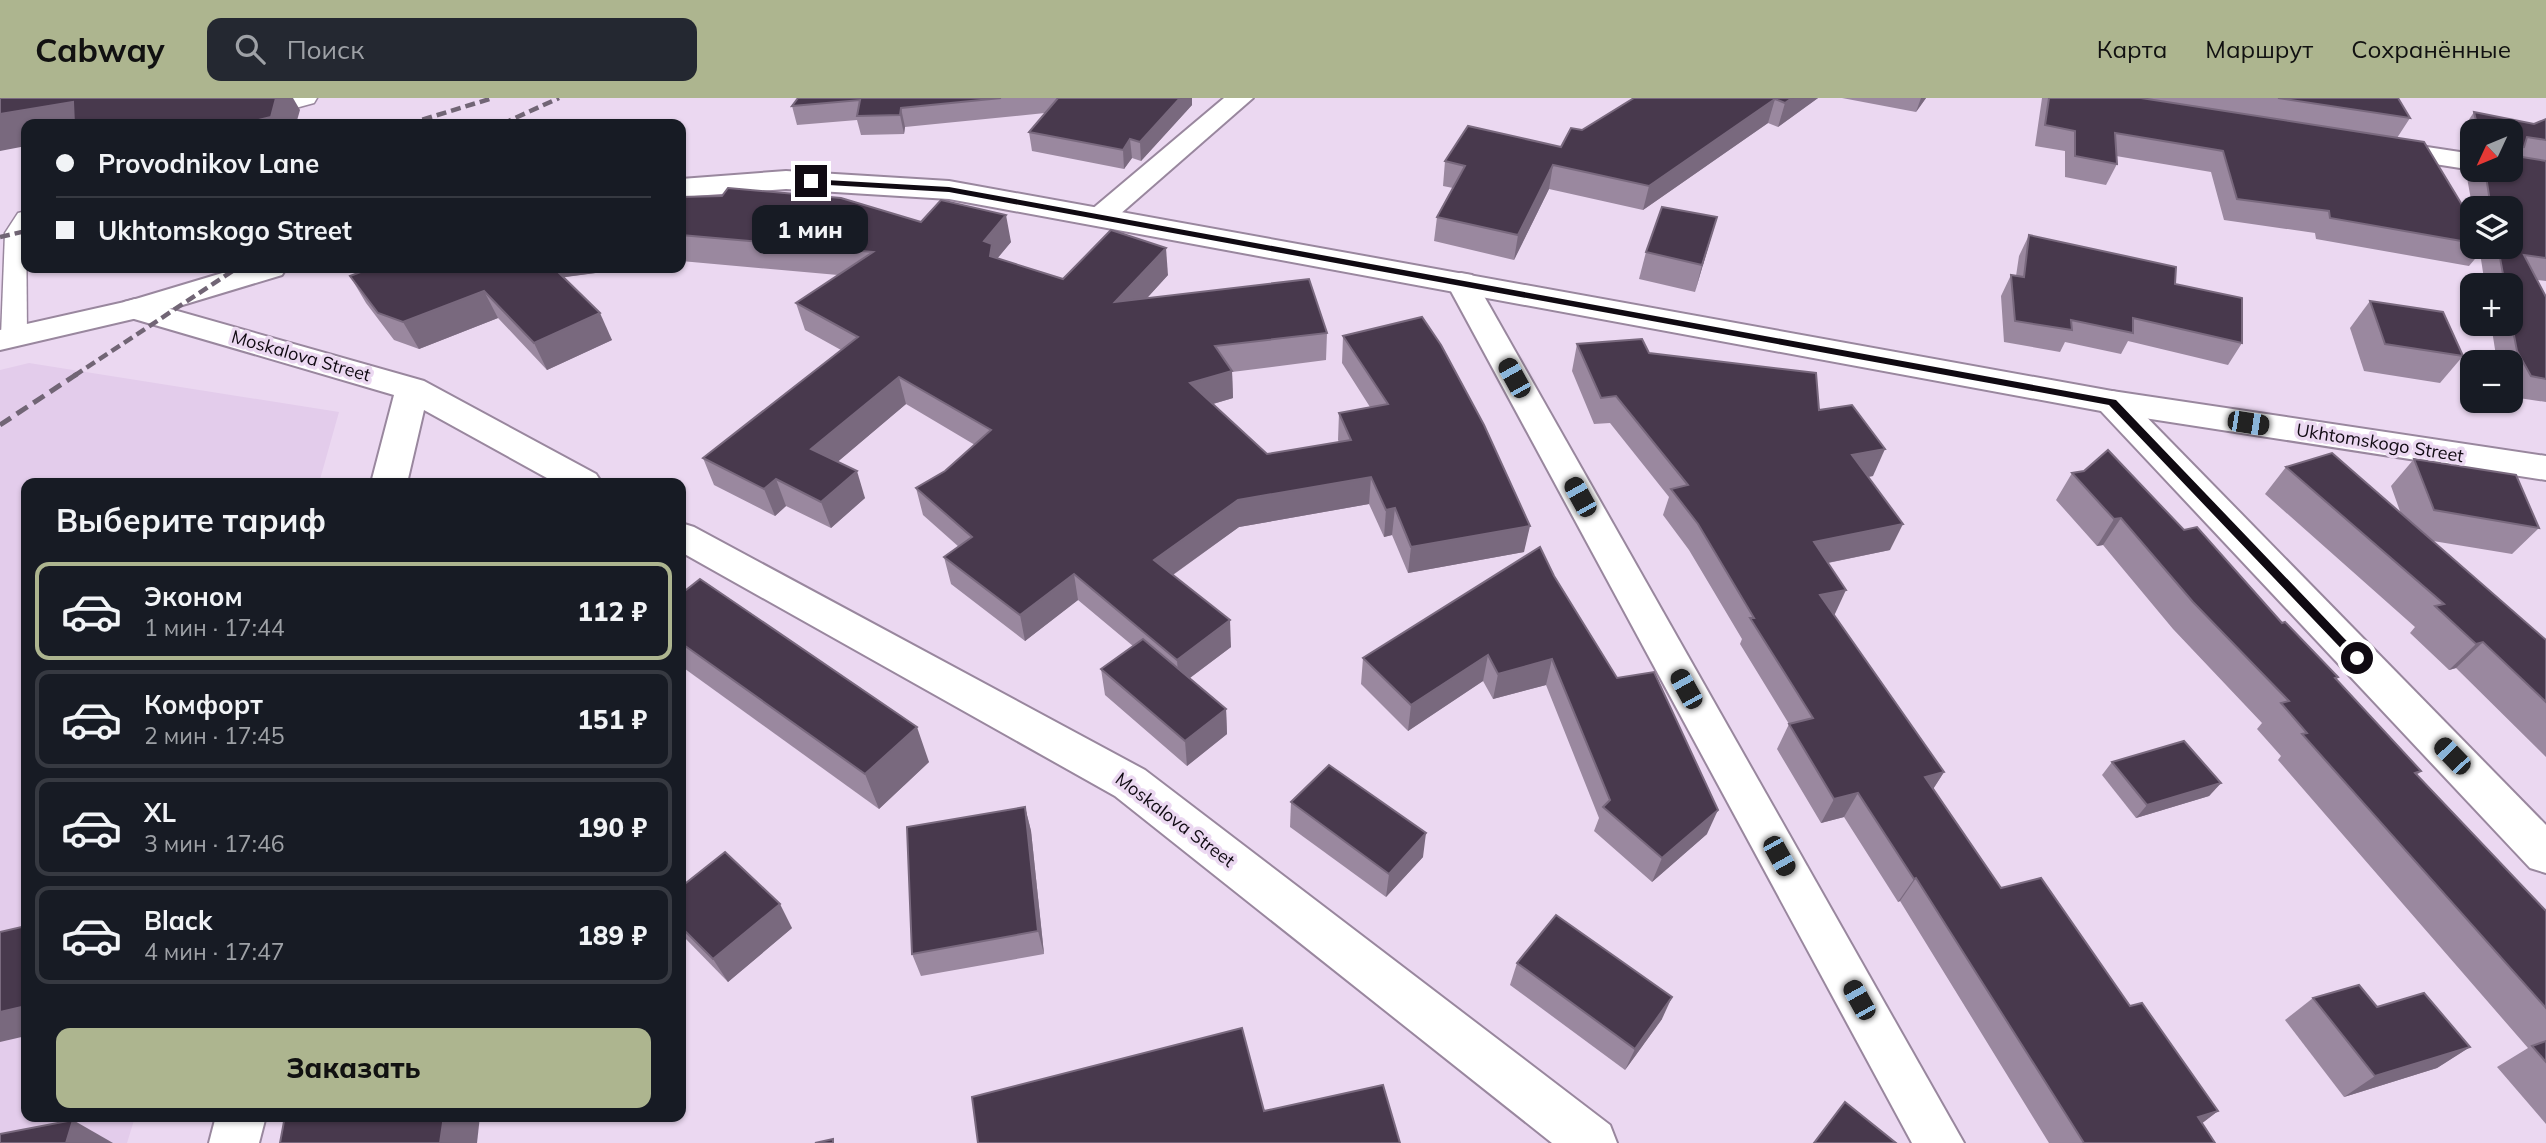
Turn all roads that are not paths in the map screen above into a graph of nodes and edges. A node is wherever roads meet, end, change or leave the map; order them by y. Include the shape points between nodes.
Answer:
1 (306, 98) edge
2 (1240, 98) edge
3 (231, 119) edge
4 (2354, 143) edge
5 (2460, 160) edge
6 (686, 188) edge
7 (1101, 216) junction
8 (21, 227) edge
9 (254, 273) edge
10 (1461, 282) junction
11 (135, 309) junction
12 (7, 339) edge
13 (412, 388) junction
14 (2112, 402) junction
15 (2546, 468) edge
16 (390, 478) edge
17 (575, 478) edge
18 (686, 539) edge
19 (2546, 854) edge
20 (239, 1122) edge
21 (234, 1143) edge
22 (1592, 1143) edge
23 (1939, 1143) edge

1 - 3 lane
2 - 7 street
4 - 5 street
6 - 7 street, Ukhtomskogo Street via 786,180 861,183 949,190
7 - 10 street, Ukhtomskogo Street
8 - 12 lane
9 - 11 street
10 - 14 street, Ukhtomskogo Street
10 - 23 street
11 - 12 street, Moskalova Street
11 - 13 street, Moskalova Street
13 - 16 street
13 - 17 street, Moskalova Street
14 - 15 street, Ukhtomskogo Street
14 - 19 street
18 - 22 street, Moskalova Street via 1130,783
20 - 21 street

